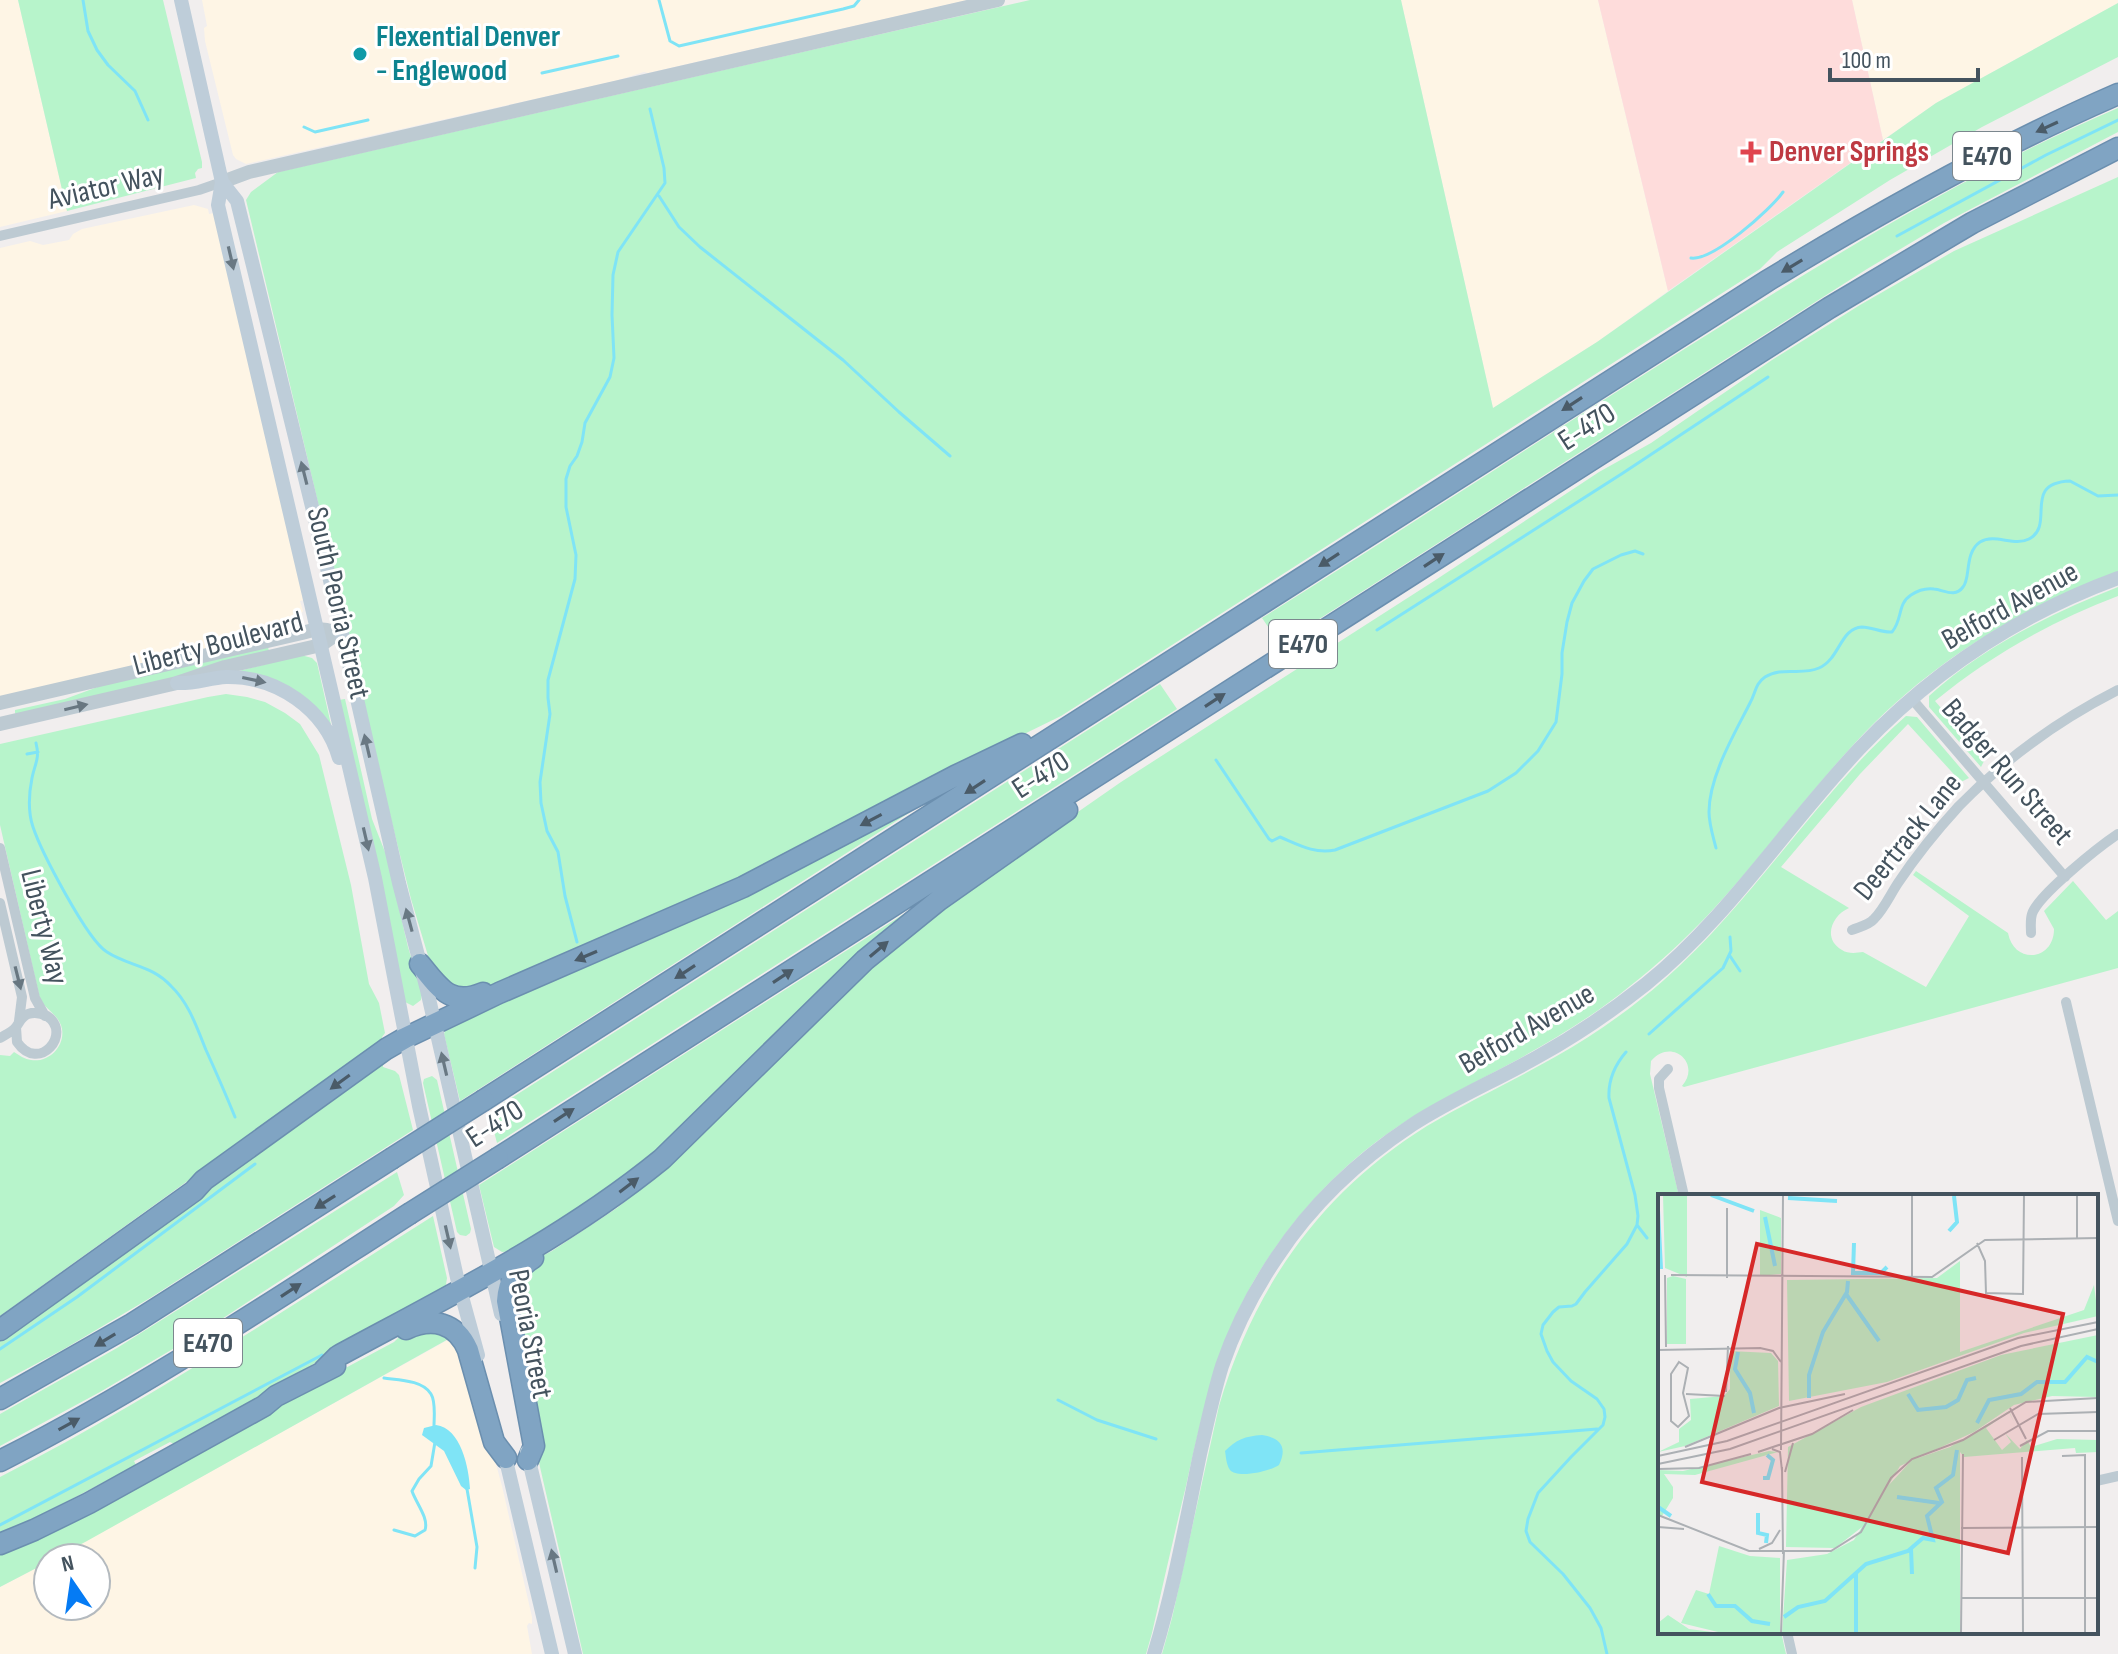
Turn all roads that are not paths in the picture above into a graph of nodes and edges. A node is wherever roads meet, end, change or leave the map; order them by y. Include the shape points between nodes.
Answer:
1 (181, 0) edge
2 (998, 0) edge
3 (2118, 94) edge
4 (2118, 148) edge
5 (222, 182) junction
6 (0, 236) edge
7 (2118, 578) edge
8 (317, 629) junction
9 (341, 631) junction
10 (321, 645) junction
11 (177, 683) junction
12 (2118, 690) edge
13 (1112, 699) junction
14 (1912, 699) junction
15 (0, 703) edge
16 (0, 724) edge
17 (1173, 727) junction
18 (1984, 782) junction
19 (356, 794) junction
20 (2118, 834) edge
21 (0, 848) edge
22 (2065, 877) junction
23 (0, 903) edge
24 (1852, 930) dead end
25 (2031, 933) dead end
26 (420, 964) junction
27 (521, 985) junction
28 (2066, 1002) dead end
29 (45, 1016) junction
30 (435, 1023) junction
31 (18, 1024) junction
32 (0, 1038) edge
33 (405, 1038) junction
34 (0, 1045) edge
35 (21, 1048) junction
36 (1668, 1069) dead end
37 (204, 1180) junction
38 (1684, 1194) edge
39 (590, 1212) junction
40 (2118, 1221) edge
41 (492, 1272) junction
42 (460, 1290) junction
43 (0, 1323) edge
44 (0, 1330) edge
45 (324, 1370) junction
46 (0, 1399) edge
47 (506, 1458) junction
48 (528, 1460) junction
49 (0, 1461) edge
50 (2118, 1476) edge
51 (2098, 1481) edge
52 (8, 1541) edge
53 (1787, 1634) edge
54 (552, 1654) edge
55 (575, 1654) edge
56 (1154, 1654) edge
57 (1792, 1654) edge

1 - 5 main road, South Peoria Street
2 - 5 street
3 -> 13 highway, E-470 / E470 via 1978,160 1815,251
17 -> 4 highway, E-470 / E470 via 1829,308 1972,223
5 - 6 street, Aviator Way
5 -> 8 main road, South Peoria Street via 218,205
9 -> 5 main road, South Peoria Street via 237,201
7 - 14 main road, Belford Avenue via 2021,622
8 - 9 street, Liberty Boulevard
8 - 10 main road, South Peoria Street
8 - 15 street, Liberty Boulevard
9 - 10 street, Liberty Boulevard
26 -> 9 main road, South Peoria Street
10 - 11 street, Liberty Boulevard
10 - 19 main road, South Peoria Street
16 -> 11 street, Liberty Boulevard
11 -> 19 main road via 242,678 286,692 324,727
12 - 18 street, Deertrack Lane via 2055,726
13 -> 27 highway via 734,891
13 -> 46 highway, E-470 / E470, bridge via 132,1324
14 - 18 street, Badger Run Street
14 - 56 main road, Belford Avenue via 1847,763 1711,923 1653,978 1563,1043 1399,1134 1344,1178 1305,1220 1262,1282 1226,1357
39 -> 17 highway via 662,1159 886,943 1139,761
49 -> 17 highway, E-470 / E470, bridge via 224,1333
18 - 22 street, Badger Run Street
18 - 24 street, Deertrack Lane via 1931,838 1874,920
19 -> 33 main road, South Peoria Street
20 - 22 street
21 - 29 street, Liberty Way via 35,998
22 - 25 street via 2033,912
23 -> 31 street, Liberty Way via 22,997
26 - 27 highway via 443,990 460,999 502,985
26 - 30 main road, South Peoria Street
27 - 30 highway
28 - 40 street
29 - 31 street via 26,1015
29 - 35 street via 56,1031 52,1046 35,1054
30 - 33 highway
41 -> 30 main road, Peoria Street
31 - 32 street
31 - 35 street via 15,1039
33 -> 37 highway
33 -> 42 main road, Peoria Street
34 - 35 street
36 - 38 street via 1659,1088
37 - 43 highway
37 - 44 highway
39 - 41 highway
39 - 48 highway via 565,1237 522,1265 509,1289 508,1310 534,1446
41 - 42 highway
41 - 48 main road, Peoria Street
42 - 45 highway via 338,1356
42 - 47 main road, Peoria Street
45 - 47 highway via 415,1325 449,1326 467,1346 494,1442
45 - 52 highway via 89,1503
47 - 54 main road, Peoria Street
55 -> 48 main road, Peoria Street
50 - 51 street
53 - 57 street

